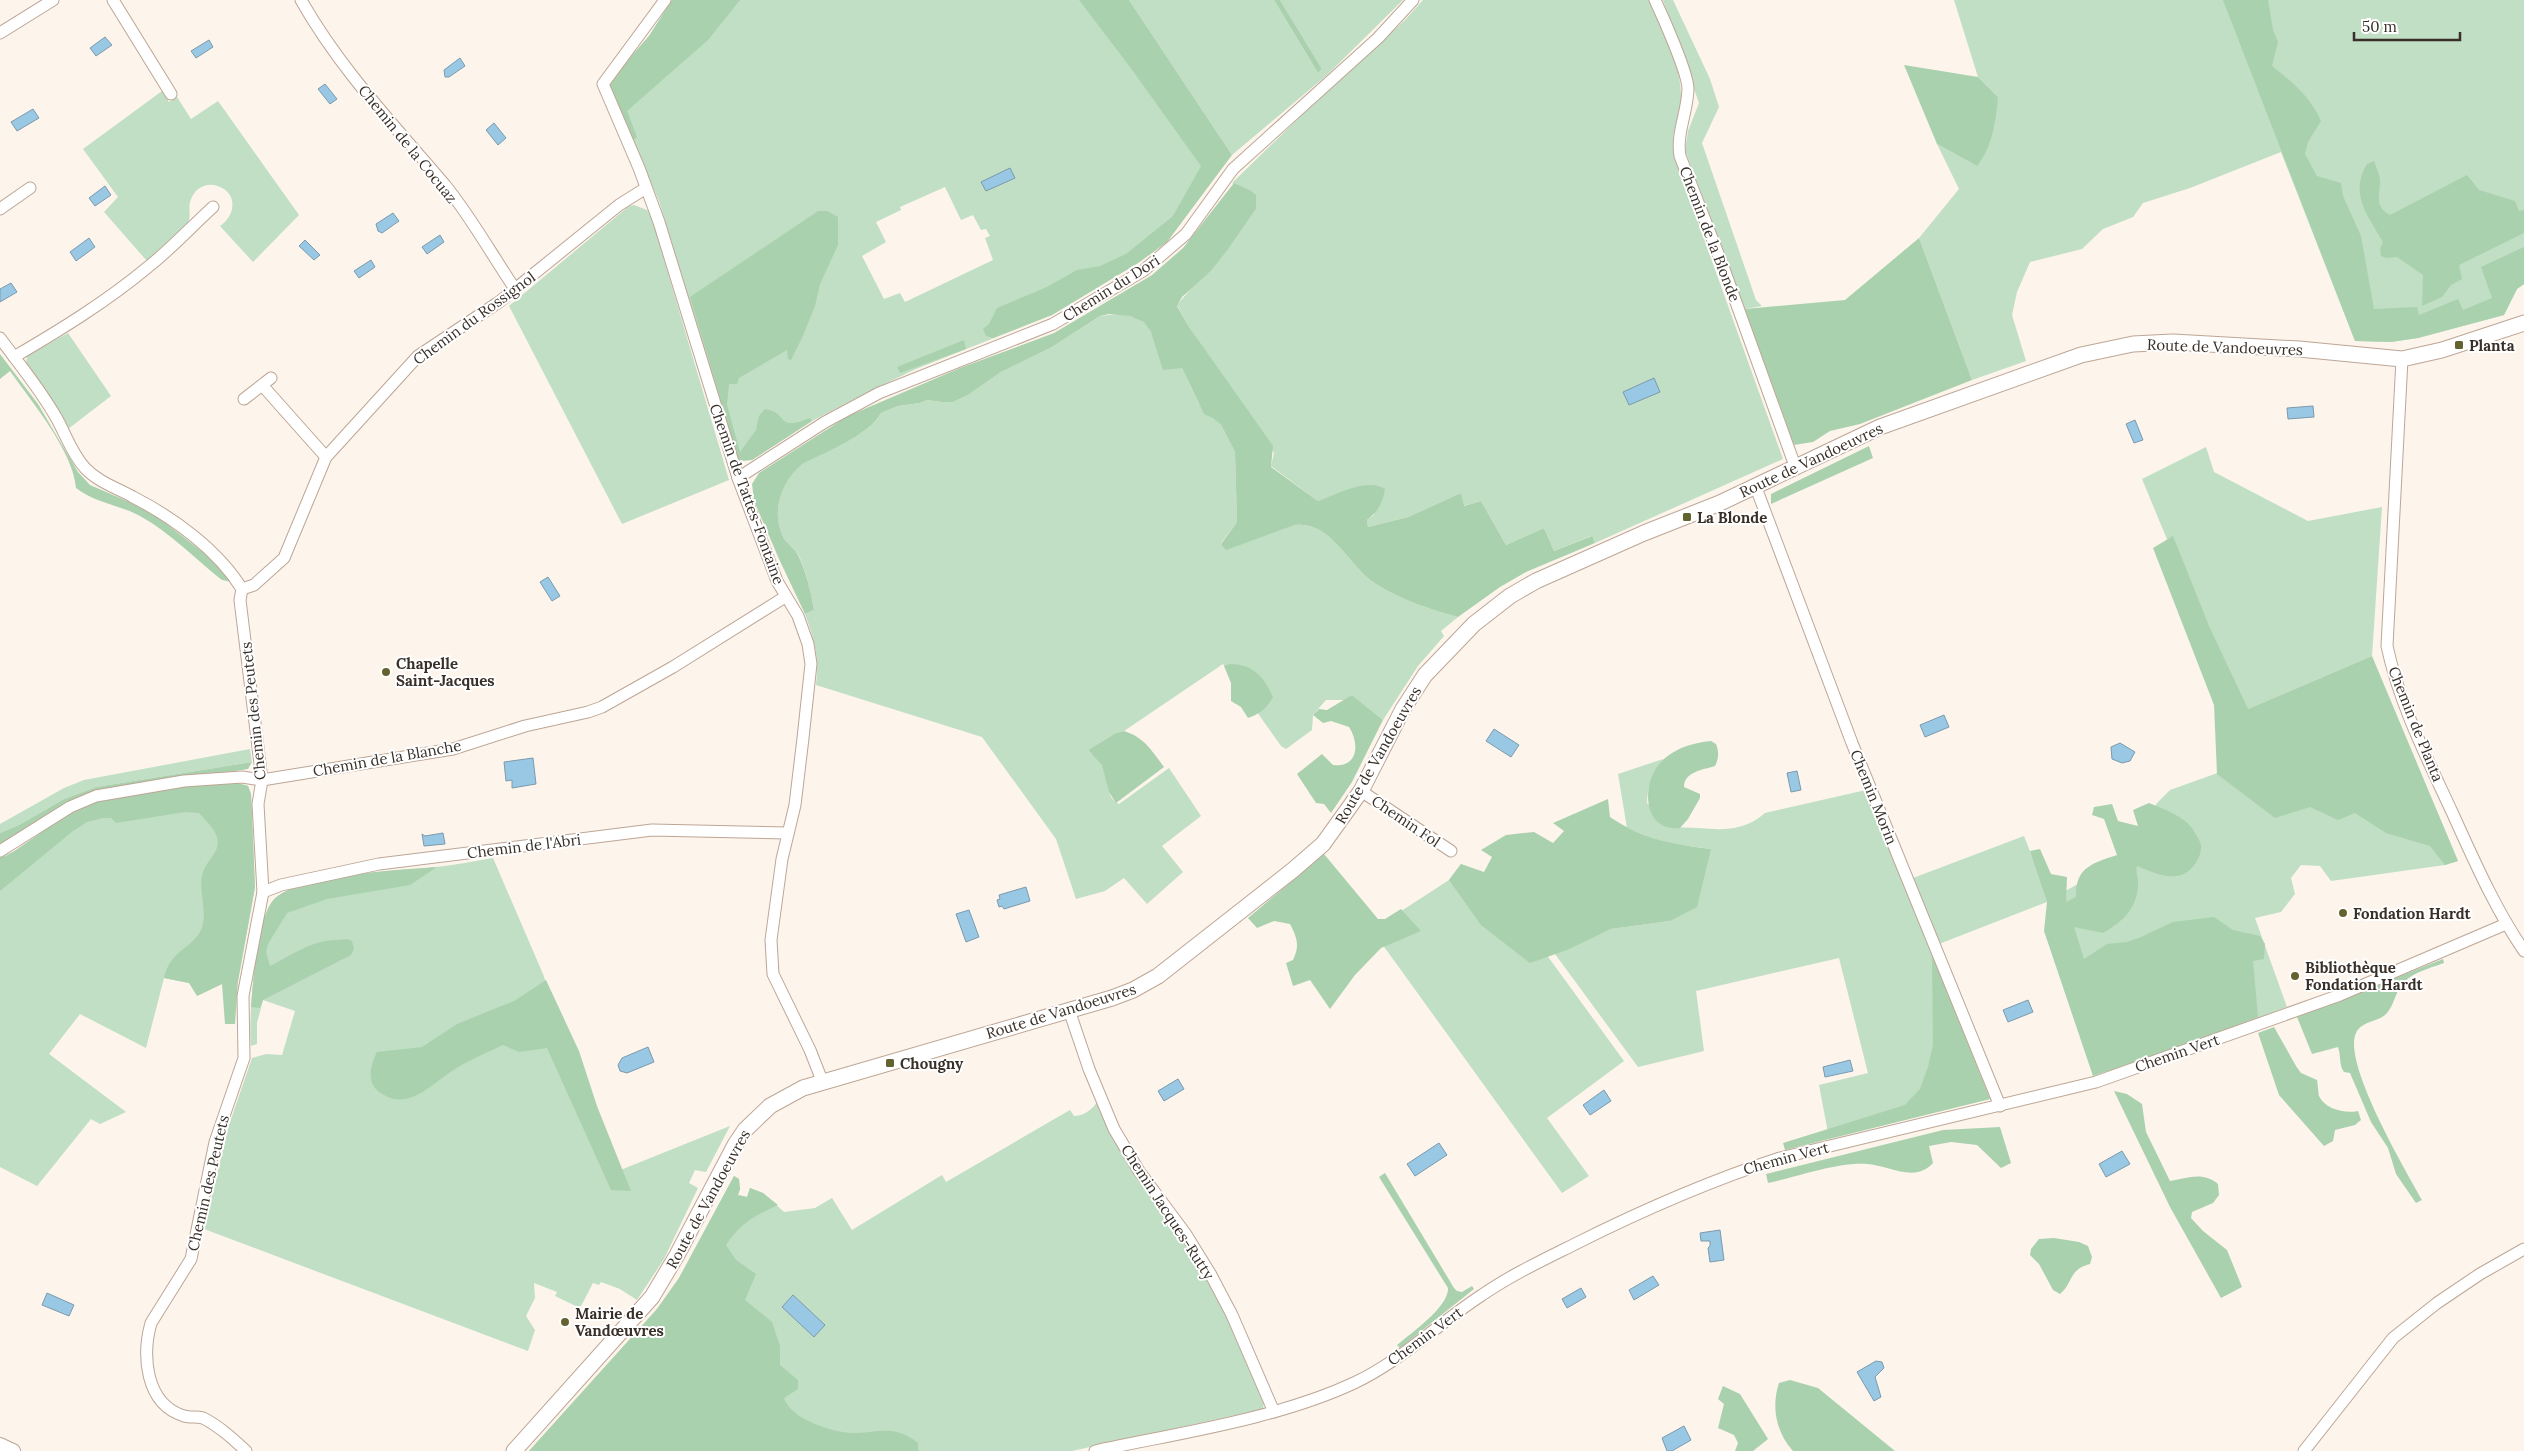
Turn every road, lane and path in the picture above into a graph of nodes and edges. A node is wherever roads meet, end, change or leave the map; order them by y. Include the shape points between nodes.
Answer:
1 (53, 0) edge
2 (113, 0) edge
3 (301, 0) edge
4 (665, 0) edge
5 (1413, 0) edge
6 (1655, 0) edge
7 (0, 32) edge
8 (171, 94) dead end
9 (30, 188) dead end
10 (646, 188) junction
11 (212, 207) dead end
12 (0, 209) edge
13 (516, 289) junction
14 (2524, 323) edge
15 (0, 338) edge
16 (14, 357) junction
17 (2402, 358) junction
18 (244, 399) dead end
19 (326, 457) junction
20 (1794, 466) junction
21 (738, 478) junction
22 (1755, 485) junction
23 (242, 590) junction
24 (785, 597) junction
25 (262, 780) junction
26 (1361, 791) junction
27 (788, 833) junction
28 (1451, 851) dead end
29 (0, 852) edge
30 (263, 892) junction
31 (2506, 924) junction
32 (2524, 951) edge
33 (1070, 1010) junction
34 (823, 1083) junction
35 (2000, 1106) junction
36 (2524, 1250) edge
37 (1274, 1412) junction
38 (0, 1445) edge
39 (13, 1451) edge
40 (246, 1451) edge
41 (514, 1451) edge
42 (1095, 1451) edge
43 (2304, 1451) edge

1 - 7 street
2 - 8 street
3 - 13 street, Chemin de la Cocuaz via 321,35 379,111 447,187
4 - 10 street, Chemin de Tattes-Fontaine via 603,84
5 - 21 street, Chemin du Dori via 1378,38 1233,169 1186,234 1143,271 1053,324 879,393 825,422
6 - 20 street, Chemin de la Blonde via 1688,84 1687,106 1679,136 1680,156
9 - 12 street
10 - 13 street, Chemin du Rossignol via 619,204
10 - 21 street, Chemin de Tattes-Fontaine
11 - 16 street via 122,288
13 - 19 street, Chemin du Rossignol via 418,356
14 - 17 main road, Route de Vandoeuvres via 2445,349
15 - 16 street
16 - 23 street via 57,419 85,468 107,485 151,507 187,532 223,564
17 - 20 main road, Route de Vandoeuvres via 2173,342 2112,347 1973,392 1880,427
17 - 31 street, Chemin de Planta via 2387,646 2394,678 2435,776
18 - 19 street via 266,381
19 - 23 street, Chemin du Rossignol via 284,558 254,585
20 - 22 main road, Route de Vandoeuvres
21 - 24 street, Chemin de Tattes-Fontaine
22 - 26 main road, Route de Vandoeuvres via 1536,581 1488,612 1459,637 1426,675 1399,716
22 - 35 street, Chemin Morin via 1852,743
23 - 25 street, Chemin des Peutets via 240,600
24 - 25 street, Chemin de la Blanche via 673,667 588,712 525,726 453,749
24 - 27 street, Chemin de Tattes-Fontaine via 804,631 811,664 795,805
25 - 29 street, Chemin de la Blanche via 242,777 184,781 96,796 70,807
25 - 30 street, Chemin des Peutets via 258,804
26 - 28 street, Chemin Fol
26 - 33 main road, Route de Vandoeuvres via 1334,831 1313,854 1171,967 1133,990
27 - 30 street, Chemin de l'Abri via 652,830 379,864 281,885
27 - 34 street, Chemin de Tattes-Fontaine via 771,940 773,974
30 - 40 street, Chemin des Peutets via 243,996 244,1058 215,1142 191,1258 154,1314 148,1334 148,1375 159,1398 183,1416 202,1418 223,1430
31 - 32 street, Chemin de Planta
31 - 35 street, Chemin Vert via 2340,995 2172,1056 2096,1082
33 - 34 main road, Route de Vandoeuvres
33 - 37 street, Chemin Jacques-Rutty via 1089,1069 1114,1129 1211,1275
34 - 41 main road, Route de Vandoeuvres via 778,1100 752,1121 735,1145 652,1297
35 - 37 street, Chemin Vert via 1780,1158 1662,1202 1482,1294 1373,1373 1337,1391
36 - 43 street via 2480,1274 2393,1338
37 - 42 street, Chemin Vert
38 - 39 street

